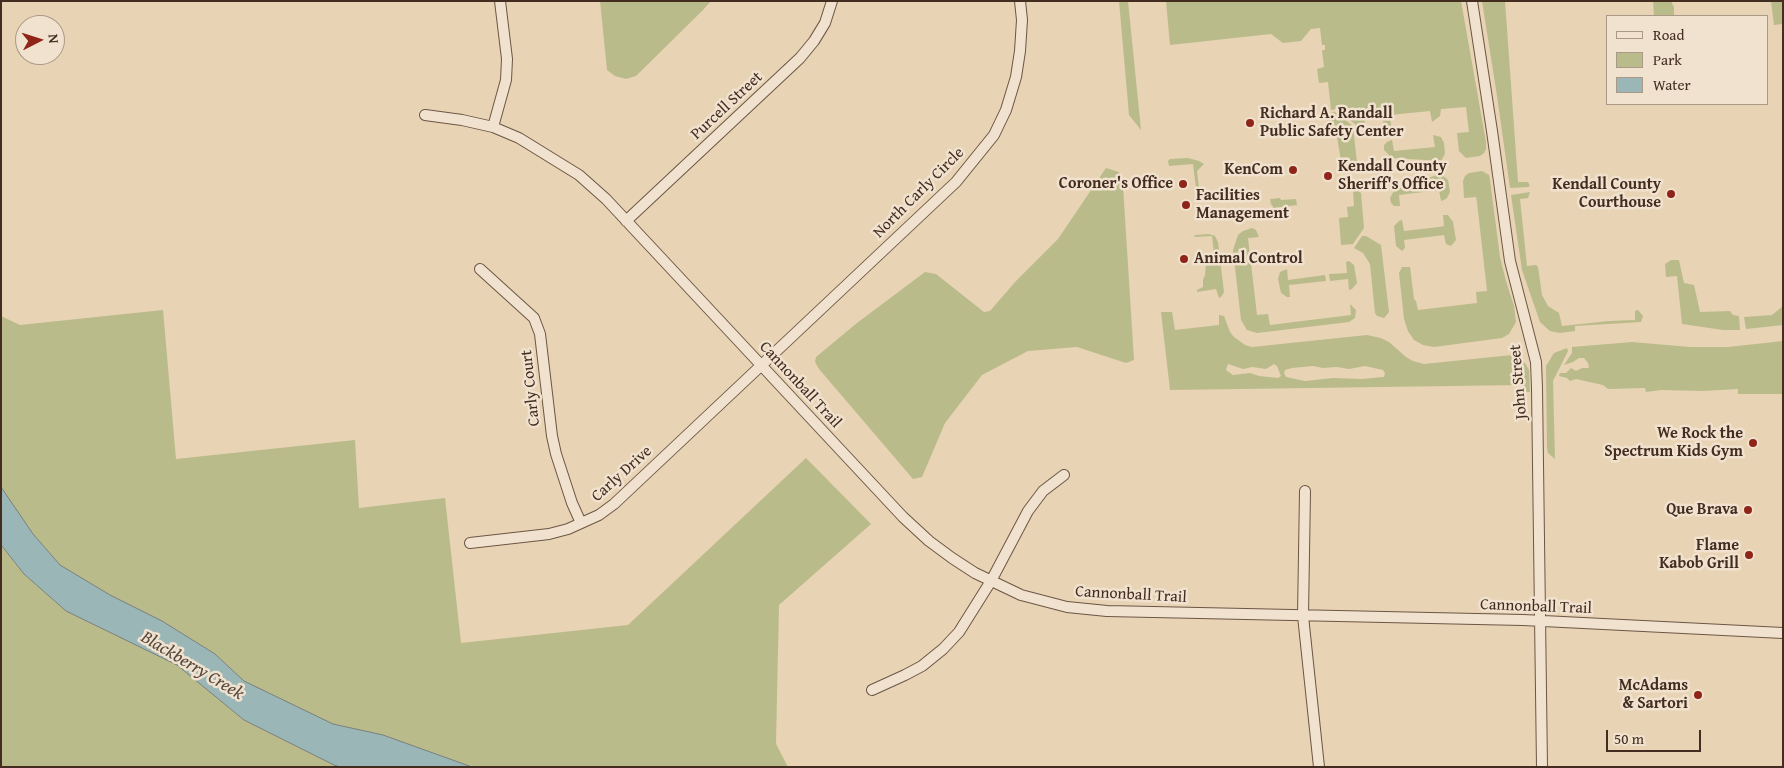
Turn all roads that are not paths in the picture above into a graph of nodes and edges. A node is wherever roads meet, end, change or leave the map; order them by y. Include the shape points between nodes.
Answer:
1 (500, 1) edge
2 (832, 1) edge
3 (1020, 1) edge
4 (1472, 1) edge
5 (424, 115) dead end
6 (493, 128) junction
7 (626, 221) junction
8 (480, 269) dead end
9 (761, 365) junction
10 (1064, 475) dead end
11 (1305, 491) dead end
12 (581, 524) junction
13 (470, 543) dead end
14 (991, 581) junction
15 (1303, 616) junction
16 (1541, 621) junction
17 (1783, 633) edge
18 (872, 690) dead end
19 (1319, 767) edge
20 (1542, 767) edge

1 - 6 street via 507,59 506,80
2 - 7 street, Purcell Street via 825,23 800,58
3 - 9 street, North Carly Circle via 1022,20 1016,77 994,135 956,182
4 - 16 street, John Street via 1510,260 1536,362
5 - 6 street, Cannonball Trail
6 - 7 street, Cannonball Trail via 519,138 579,175
7 - 9 street, Cannonball Trail
8 - 12 street, Carly Court via 534,318 540,334 556,454
9 - 12 street, Carly Drive via 614,504
9 - 14 street, Cannonball Trail via 903,517 943,552
10 - 14 street via 1043,492 1028,511
11 - 15 street
12 - 13 street, Carly Drive via 550,534
14 - 15 street, Cannonball Trail via 1030,598 1079,609
14 - 18 street via 963,628 944,649 905,676
15 - 16 street, Cannonball Trail
15 - 19 street
16 - 17 street, Cannonball Trail
16 - 20 street, John Street

